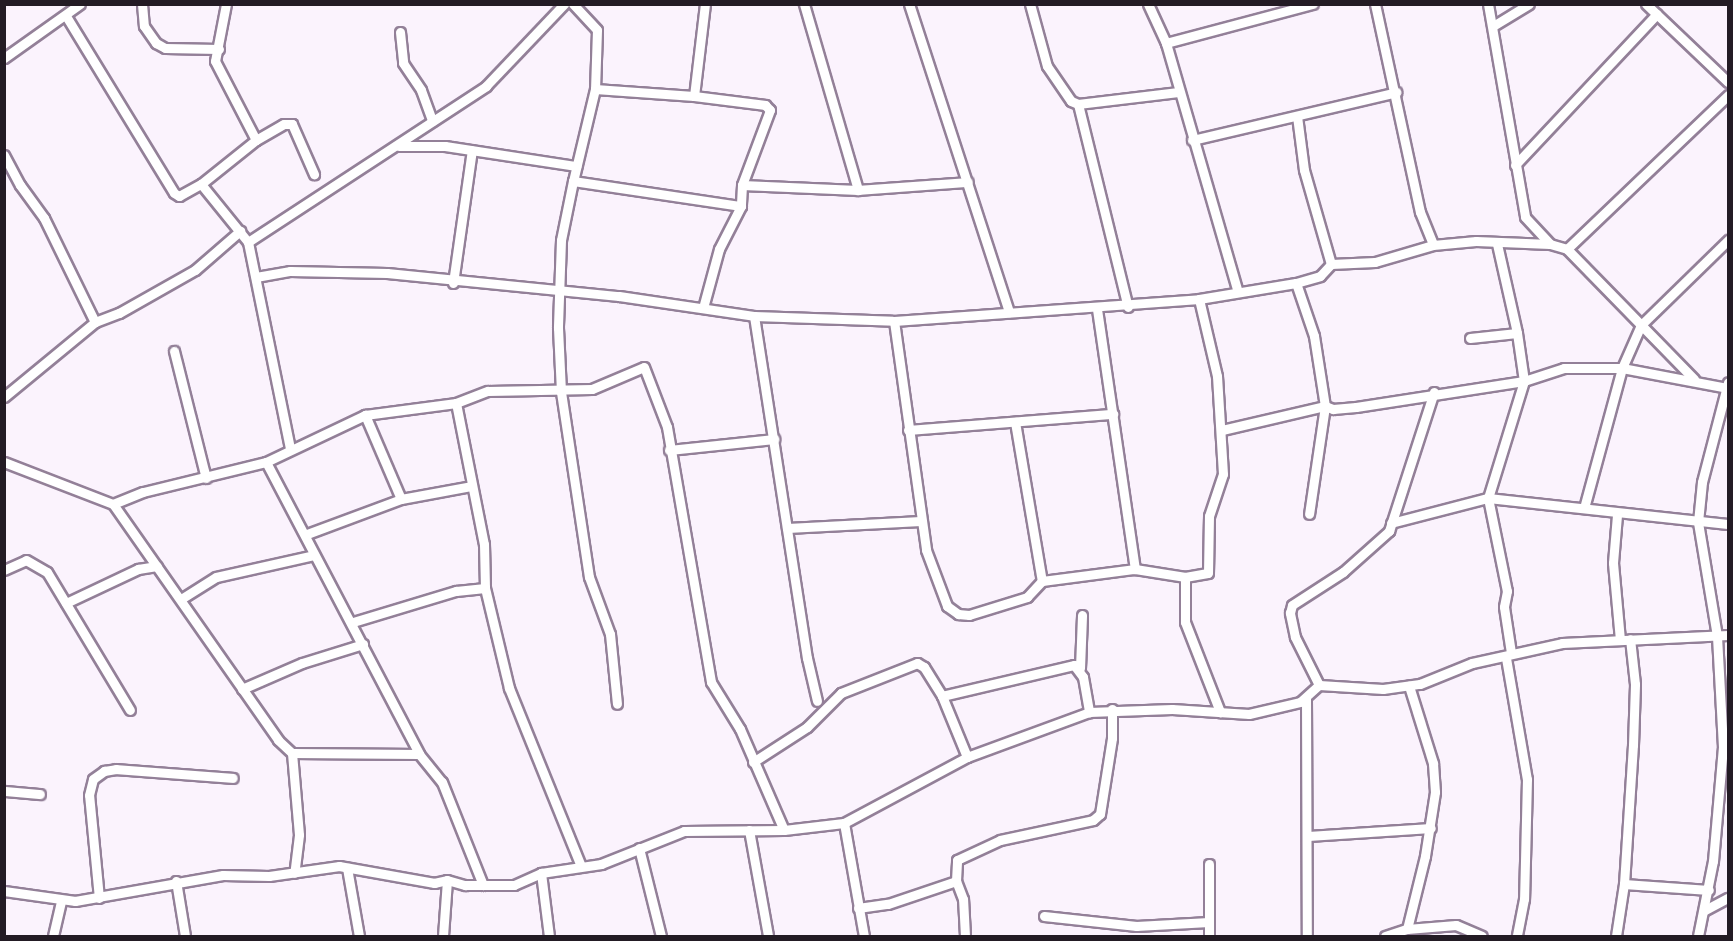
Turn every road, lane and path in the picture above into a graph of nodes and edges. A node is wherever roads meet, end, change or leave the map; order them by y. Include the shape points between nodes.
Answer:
1 (80, 4) edge
2 (142, 4) edge
3 (226, 4) edge
4 (564, 4) edge
5 (573, 4) edge
6 (705, 4) edge
7 (804, 4) edge
8 (909, 4) edge
9 (1030, 4) edge
10 (1149, 4) edge
11 (1313, 4) edge
12 (1375, 4) edge
13 (1488, 4) edge
14 (1528, 4) edge
15 (1646, 4) edge
16 (1276, 9) edge
17 (1657, 14) junction
18 (66, 16) junction
19 (1493, 26) junction
20 (400, 32) dead end
21 (1166, 43) junction
22 (219, 49) junction
23 (4, 58) edge
24 (1728, 82) edge
25 (595, 89) junction
26 (1178, 92) junction
27 (1396, 92) junction
28 (1728, 95) edge
29 (694, 96) junction
30 (1078, 104) junction
31 (1297, 116) junction
32 (432, 121) junction
33 (256, 140) junction
34 (1191, 140) junction
35 (399, 146) junction
36 (472, 150) junction
37 (4, 155) edge
38 (1515, 165) junction
39 (576, 166) junction
40 (314, 174) dead end
41 (573, 181) junction
42 (968, 182) junction
43 (201, 184) junction
44 (742, 185) junction
45 (858, 190) junction
46 (741, 206) junction
47 (240, 231) junction
48 (1728, 240) edge
49 (248, 242) junction
50 (1497, 244) junction
51 (1550, 244) junction
52 (1434, 245) junction
53 (1567, 249) junction
54 (1331, 264) junction
55 (256, 278) junction
56 (453, 283) junction
57 (1296, 283) junction
58 (559, 292) junction
59 (1238, 292) junction
60 (1199, 299) junction
61 (1128, 307) junction
62 (703, 308) junction
63 (1097, 309) junction
64 (1009, 312) junction
65 (754, 316) junction
66 (894, 321) junction
67 (95, 322) junction
68 (1641, 325) junction
69 (1518, 333) junction
70 (1470, 338) dead end
71 (174, 351) dead end
72 (1622, 368) junction
73 (1694, 378) junction
74 (1524, 381) junction
75 (1727, 385) edge
76 (561, 392) junction
77 (1434, 392) junction
78 (4, 397) edge
79 (456, 403) junction
80 (1324, 406) junction
81 (1113, 414) junction
82 (364, 415) junction
83 (1015, 422) junction
84 (908, 430) junction
85 (1222, 430) junction
86 (774, 439) junction
87 (290, 449) junction
88 (669, 450) junction
89 (4, 462) edge
90 (266, 462) junction
91 (207, 478) junction
92 (471, 486) junction
93 (1488, 498) junction
94 (401, 499) junction
95 (113, 504) junction
96 (1584, 508) junction
97 (1309, 514) dead end
98 (1617, 515) junction
99 (921, 521) junction
100 (1698, 522) junction
101 (1391, 523) junction
102 (1728, 524) edge
103 (787, 528) junction
104 (307, 534) junction
105 (314, 555) junction
106 (157, 566) junction
107 (1135, 569) junction
108 (4, 570) edge
109 (1185, 577) junction
110 (1042, 581) junction
111 (485, 588) junction
112 (181, 599) junction
113 (66, 603) junction
114 (1082, 615) dead end
115 (353, 622) junction
116 (1717, 636) junction
117 (1728, 636) edge
118 (1630, 639) junction
119 (1620, 640) junction
120 (363, 644) junction
121 (1509, 655) junction
122 (1080, 668) junction
123 (1319, 685) junction
124 (1409, 686) junction
125 (242, 689) junction
126 (942, 696) junction
127 (1306, 698) junction
128 (817, 701) dead end
129 (617, 704) dead end
130 (1112, 709) junction
131 (130, 710) dead end
132 (1089, 712) junction
133 (1220, 712) junction
134 (1726, 747) edge
135 (292, 753) junction
136 (419, 754) junction
137 (967, 757) junction
138 (753, 762) junction
139 (233, 778) dead end
140 (4, 791) edge
141 (40, 794) dead end
142 (844, 823) junction
143 (1431, 828) junction
144 (749, 830) junction
145 (784, 830) junction
146 (1308, 836) junction
147 (639, 848) junction
148 (1209, 864) dead end
149 (581, 866) junction
150 (347, 868) junction
151 (294, 873) junction
152 (541, 873) junction
153 (447, 880) junction
154 (176, 881) junction
155 (956, 881) junction
156 (1624, 884) junction
157 (483, 885) junction
158 (1709, 890) junction
159 (4, 891) edge
160 (99, 898) junction
161 (1728, 898) edge
162 (61, 901) junction
163 (858, 908) junction
164 (1705, 910) junction
165 (1044, 916) dead end
166 (1209, 922) junction
167 (1434, 926) junction
168 (1407, 929) junction
169 (53, 936) edge
170 (185, 936) edge
171 (359, 936) edge
172 (443, 936) edge
173 (549, 936) edge
174 (661, 936) edge
175 (768, 936) edge
176 (864, 936) edge
177 (965, 936) edge
178 (1209, 936) edge
179 (1307, 936) edge
180 (1385, 936) edge
181 (1434, 936) edge
182 (1482, 936) edge
183 (1517, 936) edge
184 (1616, 936) edge
185 (1698, 936) edge

1 - 18 street
2 - 22 street via 144,26 156,43 165,48
3 - 22 street
4 - 32 street via 486,86
5 - 25 street via 597,30
6 - 29 street
7 - 45 street
8 - 42 street
9 - 30 street via 1047,66 1065,96
10 - 21 street
11 - 16 street
12 - 27 street
13 - 19 street
14 - 19 street
15 - 17 street
16 - 21 street
17 - 24 street
17 - 38 street
18 - 23 street
18 - 43 street via 174,193 179,196
19 - 38 street
20 - 32 street via 403,63 421,90
21 - 26 street
22 - 33 street via 215,61
25 - 29 street
25 - 39 street
26 - 30 street
26 - 34 street
27 - 31 street
27 - 52 street via 1420,212
28 - 53 street
29 - 44 street via 765,105 770,110
30 - 61 street
31 - 34 street
31 - 54 street via 1304,170
32 - 35 street
33 - 40 street via 284,124 292,124
33 - 43 street
34 - 59 street
35 - 36 street
35 - 49 street
36 - 39 street
36 - 56 street
37 - 67 street via 44,218
38 - 51 street via 1522,212
39 - 41 street
41 - 46 street
41 - 58 street via 561,240
42 - 45 street
42 - 64 street
43 - 47 street
44 - 45 street
44 - 46 street
46 - 62 street via 719,249
47 - 49 street
47 - 67 street via 195,270 119,313
48 - 68 street
49 - 55 street
50 - 51 street
50 - 52 street via 1476,241
50 - 69 street
51 - 53 street
52 - 54 street via 1375,262
53 - 68 street
54 - 57 street via 1320,276
55 - 56 street via 290,271 331,270
55 - 87 street
56 - 58 street
57 - 59 street
57 - 80 street via 1314,336
58 - 62 street
58 - 76 street
59 - 60 street
60 - 61 street
60 - 85 street via 1217,376
61 - 63 street
62 - 65 street
63 - 64 street
63 - 81 street
64 - 66 street
65 - 66 street
65 - 86 street
66 - 84 street
67 - 78 street
68 - 72 street
68 - 73 street
69 - 70 street
69 - 74 street
71 - 91 street
72 - 73 street
72 - 74 street via 1564,368
72 - 96 street
73 - 75 street
74 - 77 street
74 - 93 street
75 - 100 street via 1702,482
76 - 79 street via 488,391
76 - 88 street via 592,389 631,376 644,367 667,428
76 - 129 street via 589,577 610,634
77 - 80 street via 1356,407
77 - 101 street
79 - 82 street
79 - 92 street
80 - 85 street
80 - 97 street
81 - 83 street
81 - 107 street
82 - 87 street
82 - 94 street
83 - 84 street
83 - 110 street
84 - 99 street
85 - 109 street via 1224,474 1209,516 1208,573
86 - 88 street
86 - 103 street
87 - 90 street
88 - 138 street via 711,682 740,729
89 - 95 street
90 - 91 street
90 - 104 street
91 - 95 street via 143,492
92 - 94 street
92 - 111 street via 484,544
93 - 96 street
93 - 101 street
93 - 121 street via 1507,591 1504,607
94 - 104 street
95 - 106 street
96 - 98 street
98 - 100 street
98 - 119 street via 1613,563
99 - 103 street
99 - 110 street via 938,589 947,606 958,614 969,615 1028,597
100 - 102 street
100 - 116 street
101 - 123 street via 1383,538 1343,572 1292,605 1295,637
103 - 128 street
104 - 105 street
105 - 112 street via 216,577
105 - 115 street
106 - 112 street
106 - 113 street via 138,569
107 - 109 street
107 - 110 street
108 - 113 street via 26,560 40,567
109 - 133 street via 1185,622
111 - 115 street via 456,591
111 - 149 street via 516,711 536,750
112 - 125 street
113 - 131 street
114 - 122 street
115 - 120 street
116 - 117 street
116 - 118 street
116 - 134 street
118 - 119 street
118 - 156 street via 1635,684
119 - 121 street via 1562,643
120 - 125 street via 302,663
120 - 136 street
121 - 124 street via 1473,663 1433,681
121 - 183 street via 1527,779 1524,899
122 - 126 street via 1074,666
122 - 132 street
123 - 124 street via 1383,689
123 - 127 street
124 - 143 street via 1433,762
125 - 135 street via 278,740
126 - 137 street
126 - 138 street via 924,667 908,664 841,693 807,727
127 - 133 street via 1249,714
127 - 146 street
130 - 132 street
130 - 133 street
130 - 155 street via 1112,738 1100,814 1093,820 972,850 957,860
132 - 137 street
134 - 158 street
135 - 136 street
135 - 151 street via 299,835
136 - 157 street via 442,782
137 - 142 street
138 - 145 street
139 - 160 street via 116,769 93,779 89,795
140 - 141 street
142 - 145 street
142 - 163 street
143 - 146 street
143 - 168 street
144 - 145 street
144 - 147 street via 684,831
144 - 175 street
146 - 179 street
147 - 149 street via 601,864
147 - 174 street
148 - 166 street
149 - 152 street
150 - 151 street
150 - 153 street via 434,884
150 - 171 street
151 - 154 street
152 - 157 street via 523,883
152 - 173 street
153 - 157 street
153 - 172 street
154 - 160 street
154 - 170 street
155 - 163 street via 888,904
155 - 177 street via 963,899
156 - 158 street
156 - 184 street
158 - 164 street
159 - 162 street
160 - 162 street
161 - 164 street
162 - 169 street
163 - 176 street
164 - 185 street
165 - 166 street via 1136,926
166 - 178 street
167 - 168 street
167 - 181 street
167 - 182 street via 1456,925
168 - 180 street

